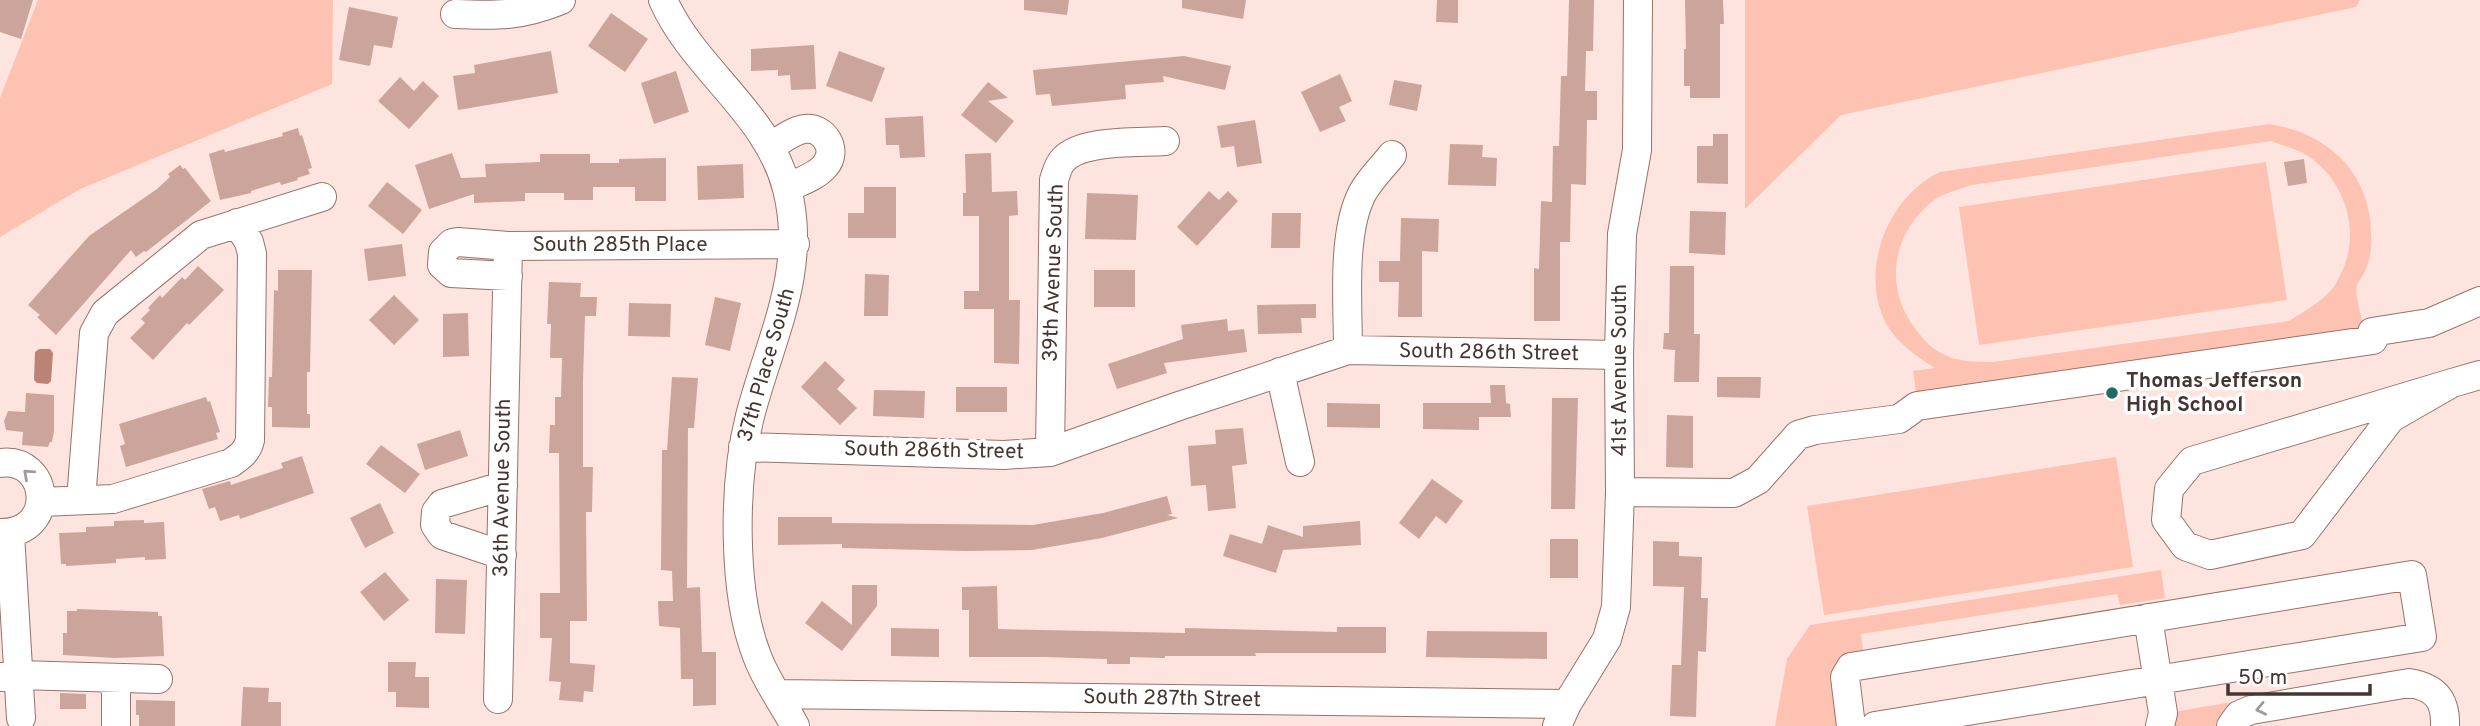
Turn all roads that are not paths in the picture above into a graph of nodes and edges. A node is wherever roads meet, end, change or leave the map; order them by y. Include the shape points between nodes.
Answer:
1 (561, 0) edge
2 (663, 0) edge
3 (1638, 0) edge
4 (455, 14) dead end
5 (1165, 141) dead end
6 (770, 147) junction
7 (1392, 155) dead end
8 (787, 188) junction
9 (321, 197) dead end
10 (237, 223) junction
11 (795, 244) junction
12 (508, 246) junction
13 (508, 276) junction
14 (2480, 301) edge
15 (1348, 350) junction
16 (1619, 355) junction
17 (1280, 373) junction
18 (2480, 375) edge
19 (2452, 383) junction
20 (743, 447) junction
21 (1050, 452) junction
22 (1300, 462) dead end
23 (0, 463) edge
24 (503, 486) junction
25 (1620, 492) junction
26 (80, 500) junction
27 (41, 502) junction
28 (5, 533) edge
29 (502, 555) junction
30 (2148, 618) junction
31 (9, 676) edge
32 (116, 678) junction
33 (158, 679) dead end
34 (2157, 680) junction
35 (778, 694) junction
36 (498, 699) dead end
37 (1562, 715) edge
38 (22, 723) edge
39 (116, 726) edge
40 (795, 726) edge
41 (1851, 726) edge
42 (1875, 726) edge
43 (2160, 726) edge
44 (2231, 726) edge
45 (2445, 726) edge

1 - 4 street via 534,11
2 - 6 street, 37th Place South
3 - 16 street, 41st Avenue South via 1637,150 1622,234
5 - 21 street, 39th Avenue South via 1092,146 1073,152 1061,162 1054,180
6 - 8 street, 37th Place South
6 - 8 street via 808,128 817,130 829,143 831,152 824,168
7 - 15 street via 1361,195 1353,217
8 - 11 street, 37th Place South
9 - 10 street
10 - 26 street via 201,235 98,322
10 - 26 street via 252,254 248,448 231,463 113,499
11 - 12 street, South 285th Place
11 - 20 street, 37th Place South via 790,285
12 - 13 street, 36th Avenue South
12 - 13 street, South 285th Place via 458,242 446,247 441,258 451,274
13 - 24 street, 36th Avenue South
14 - 25 street via 2429,323 2372,331 2373,340 1917,406 1899,419 1815,430 1798,435 1758,480 1734,493
15 - 16 street, South 286th Street
15 - 17 street, South 286th Street
16 - 25 street, 41st Avenue South
17 - 21 street, South 286th Street
17 - 22 street
18 - 19 street
19 - 19 street via 2391,418 2302,535 2210,555 2185,546 2166,520 2169,489 2192,461
20 - 21 street, South 286th Street via 1004,455
20 - 35 street, 37th Place South via 737,556 745,618 757,658
27 -> 23 street via 36,480 28,471
24 - 29 street, 36th Avenue South
24 - 29 street via 442,504 435,525 442,535
25 - 37 street, 41st Avenue South via 1616,607 1607,639
26 - 27 street
27 - 28 street via 31,523
28 - 31 street
29 - 36 street, 36th Avenue South
30 - 34 street
30 - 34 street via 2412,575 2422,637
30 - 41 street via 1851,667 1845,677
31 - 32 street
31 - 38 street
32 - 33 street
32 - 39 street
34 - 42 street
34 - 43 street
35 - 37 street, South 287th Street
35 - 40 street, 37th Place South
45 -> 44 street via 2437,694 2424,685 2409,683 2252,710 2239,715

